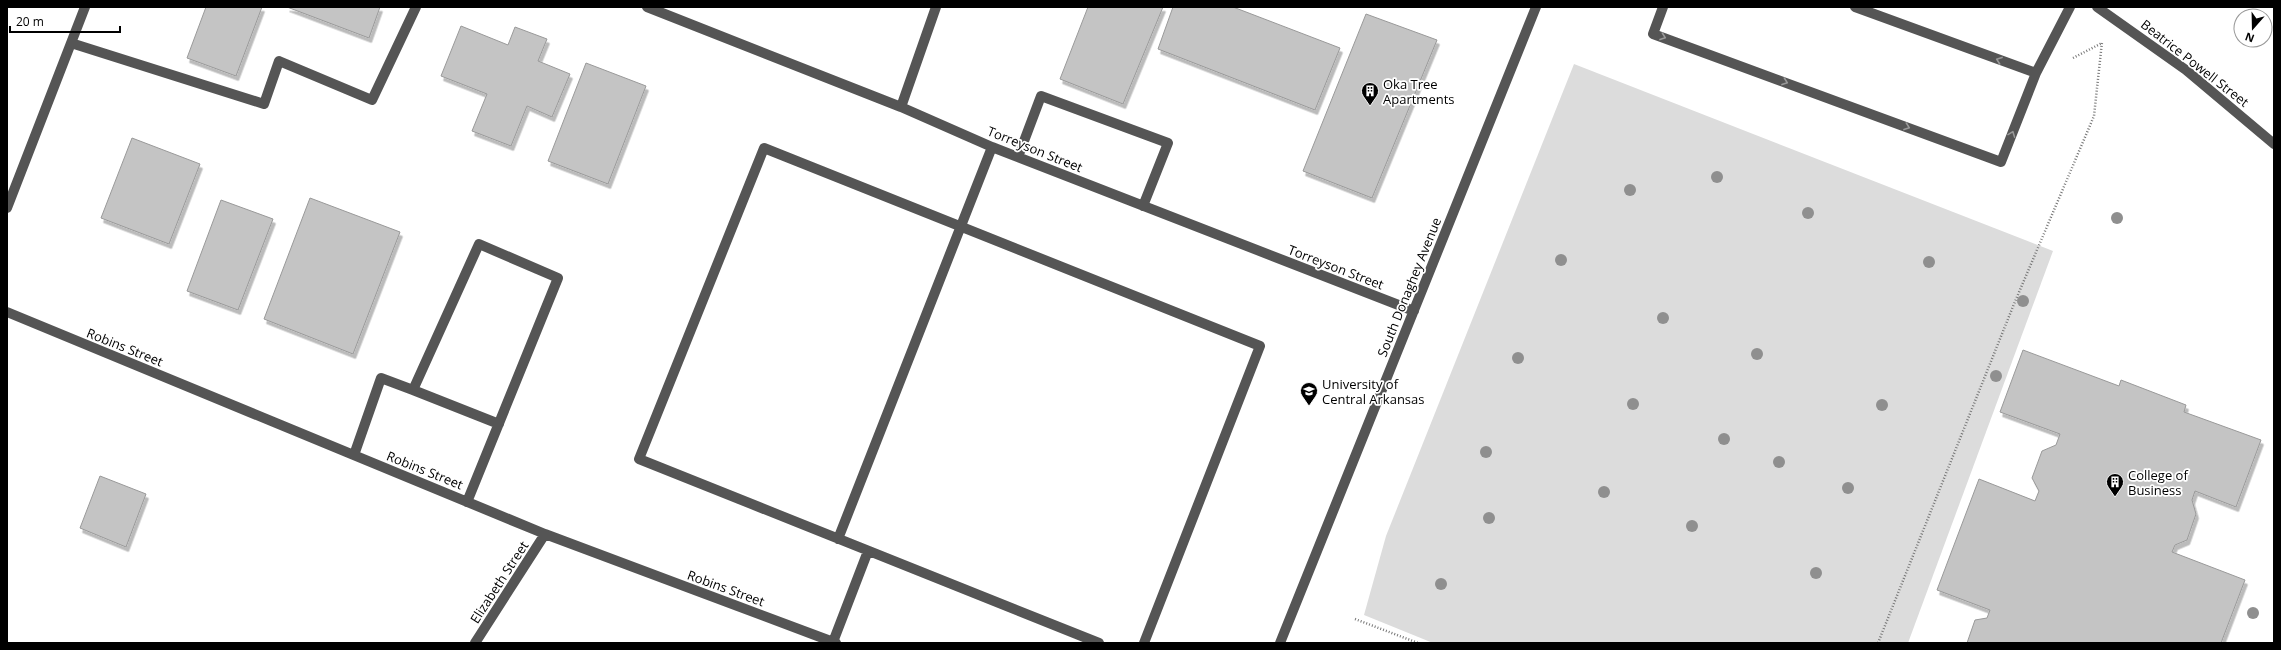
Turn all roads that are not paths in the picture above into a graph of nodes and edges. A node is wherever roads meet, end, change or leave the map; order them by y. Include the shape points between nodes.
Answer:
1 (85, 7) edge
2 (416, 7) edge
3 (647, 7) edge
4 (936, 7) edge
5 (1536, 7) edge
6 (1663, 7) edge
7 (1855, 7) edge
8 (2070, 7) edge
9 (2103, 9) edge
10 (71, 43) junction
11 (2036, 73) junction
12 (901, 107) junction
13 (2274, 144) edge
14 (992, 147) junction
15 (1018, 157) junction
16 (1143, 206) junction
17 (7, 208) edge
18 (961, 227) junction
19 (7, 312) edge
20 (1414, 312) junction
21 (413, 390) junction
22 (499, 424) junction
23 (354, 455) junction
24 (467, 502) junction
25 (545, 534) junction
26 (838, 539) junction
27 (868, 551) junction
28 (834, 642) edge
29 (475, 643) edge
30 (1099, 643) edge
31 (1144, 643) edge
32 (1280, 643) edge

1 - 10 street
2 - 10 street via 372,100 279,61 264,104
3 - 12 street, Torreyson Street
4 - 12 street
5 - 20 street, South Donaghey Avenue
6 -> 11 street via 1653,34 2001,162
11 -> 7 street
8 - 11 street
9 - 13 street, Beatrice Powell Street via 2186,70
10 - 17 street
12 - 14 street, Torreyson Street
14 - 15 street, Torreyson Street
14 - 18 street
15 - 16 street, Torreyson Street
15 - 16 street via 1041,96 1168,143
16 - 20 street, Torreyson Street
18 - 26 street
18 - 26 street via 764,148 639,459
18 - 31 street via 1260,346
19 - 23 street, Robins Street
20 - 32 street, South Donaghey Avenue
21 - 22 street
21 - 22 street via 479,244 558,278
21 - 23 street via 381,378
22 - 24 street
23 - 24 street, Robins Street
24 - 25 street, Robins Street
25 - 28 street, Robins Street
25 - 29 street, Elizabeth Street
26 - 27 street
27 - 28 street
27 - 30 street

